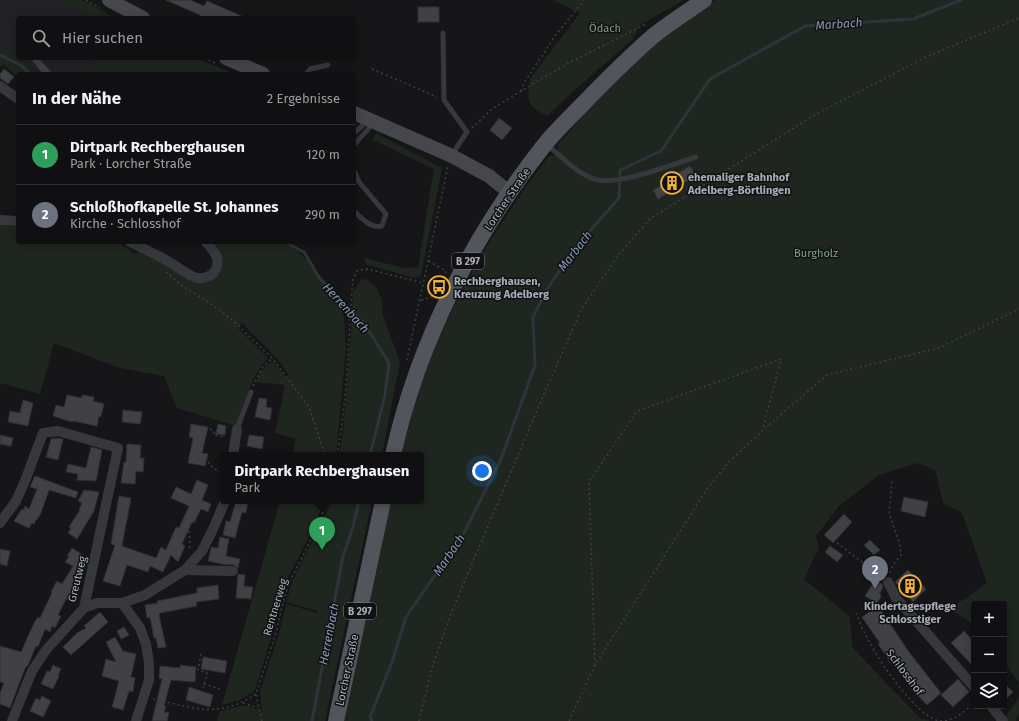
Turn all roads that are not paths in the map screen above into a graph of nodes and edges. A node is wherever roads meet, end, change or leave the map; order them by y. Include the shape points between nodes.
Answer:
1 (109, 0) edge
2 (704, 0) edge
3 (139, 16) edge
4 (443, 33) dead end
5 (231, 60) edge
6 (328, 65) dead end
7 (258, 72) edge
8 (308, 72) edge
9 (0, 86) edge
10 (16, 98) edge
11 (364, 118) edge
12 (356, 131) edge
13 (356, 141) edge
14 (546, 144) junction
15 (696, 157) dead end
16 (450, 161) junction
17 (356, 175) edge
18 (510, 193) junction
19 (356, 214) edge
20 (0, 220) edge
21 (16, 221) edge
22 (134, 244) edge
23 (208, 244) edge
24 (251, 392) road end
25 (236, 434) joint
26 (233, 452) edge
27 (394, 452) edge
28 (224, 504) edge
29 (382, 504) edge
30 (0, 523) edge
31 (185, 570) junction
32 (233, 571) dead end
33 (888, 582) road end
34 (122, 604) junction
35 (84, 608) junction
36 (971, 684) edge
37 (993, 709) edge
38 (12, 721) edge
39 (136, 721) edge
40 (336, 721) edge
41 (1003, 721) edge

1 - 3 main road
2 - 14 main road, Lorcher Straße / B 297 via 654,36 600,85
4 - 16 lane via 444,100 467,132 456,146
5 - 7 main road
6 - 8 lane via 310,69
9 - 10 street
11 - 12 lane via 362,126
11 - 13 lane via 370,129
11 - 16 main road
14 - 15 lane via 584,175 606,181 630,177
14 - 18 main road, Lorcher Straße / B 297
16 - 18 main road via 489,176
17 - 19 lane via 386,214 382,226 378,227 368,224
18 - 27 main road, Lorcher Straße / B 297 via 481,236 450,294 416,374
20 - 21 street
22 - 23 street via 200,279 211,275 217,266 216,254
24 - 25 lane
25 - 26 street
28 - 31 street via 202,551
29 - 40 main road, Lorcher Straße / B 297
30 - 35 street, Greutweg via 16,501 26,481 43,433 58,431 118,448
31 - 32 street
31 - 34 street via 145,595
33 - 36 street via 896,598
34 - 35 street via 97,603
34 - 39 street via 140,628 149,663 149,680
35 - 38 street, Greutweg via 46,650 32,671
37 - 41 street

